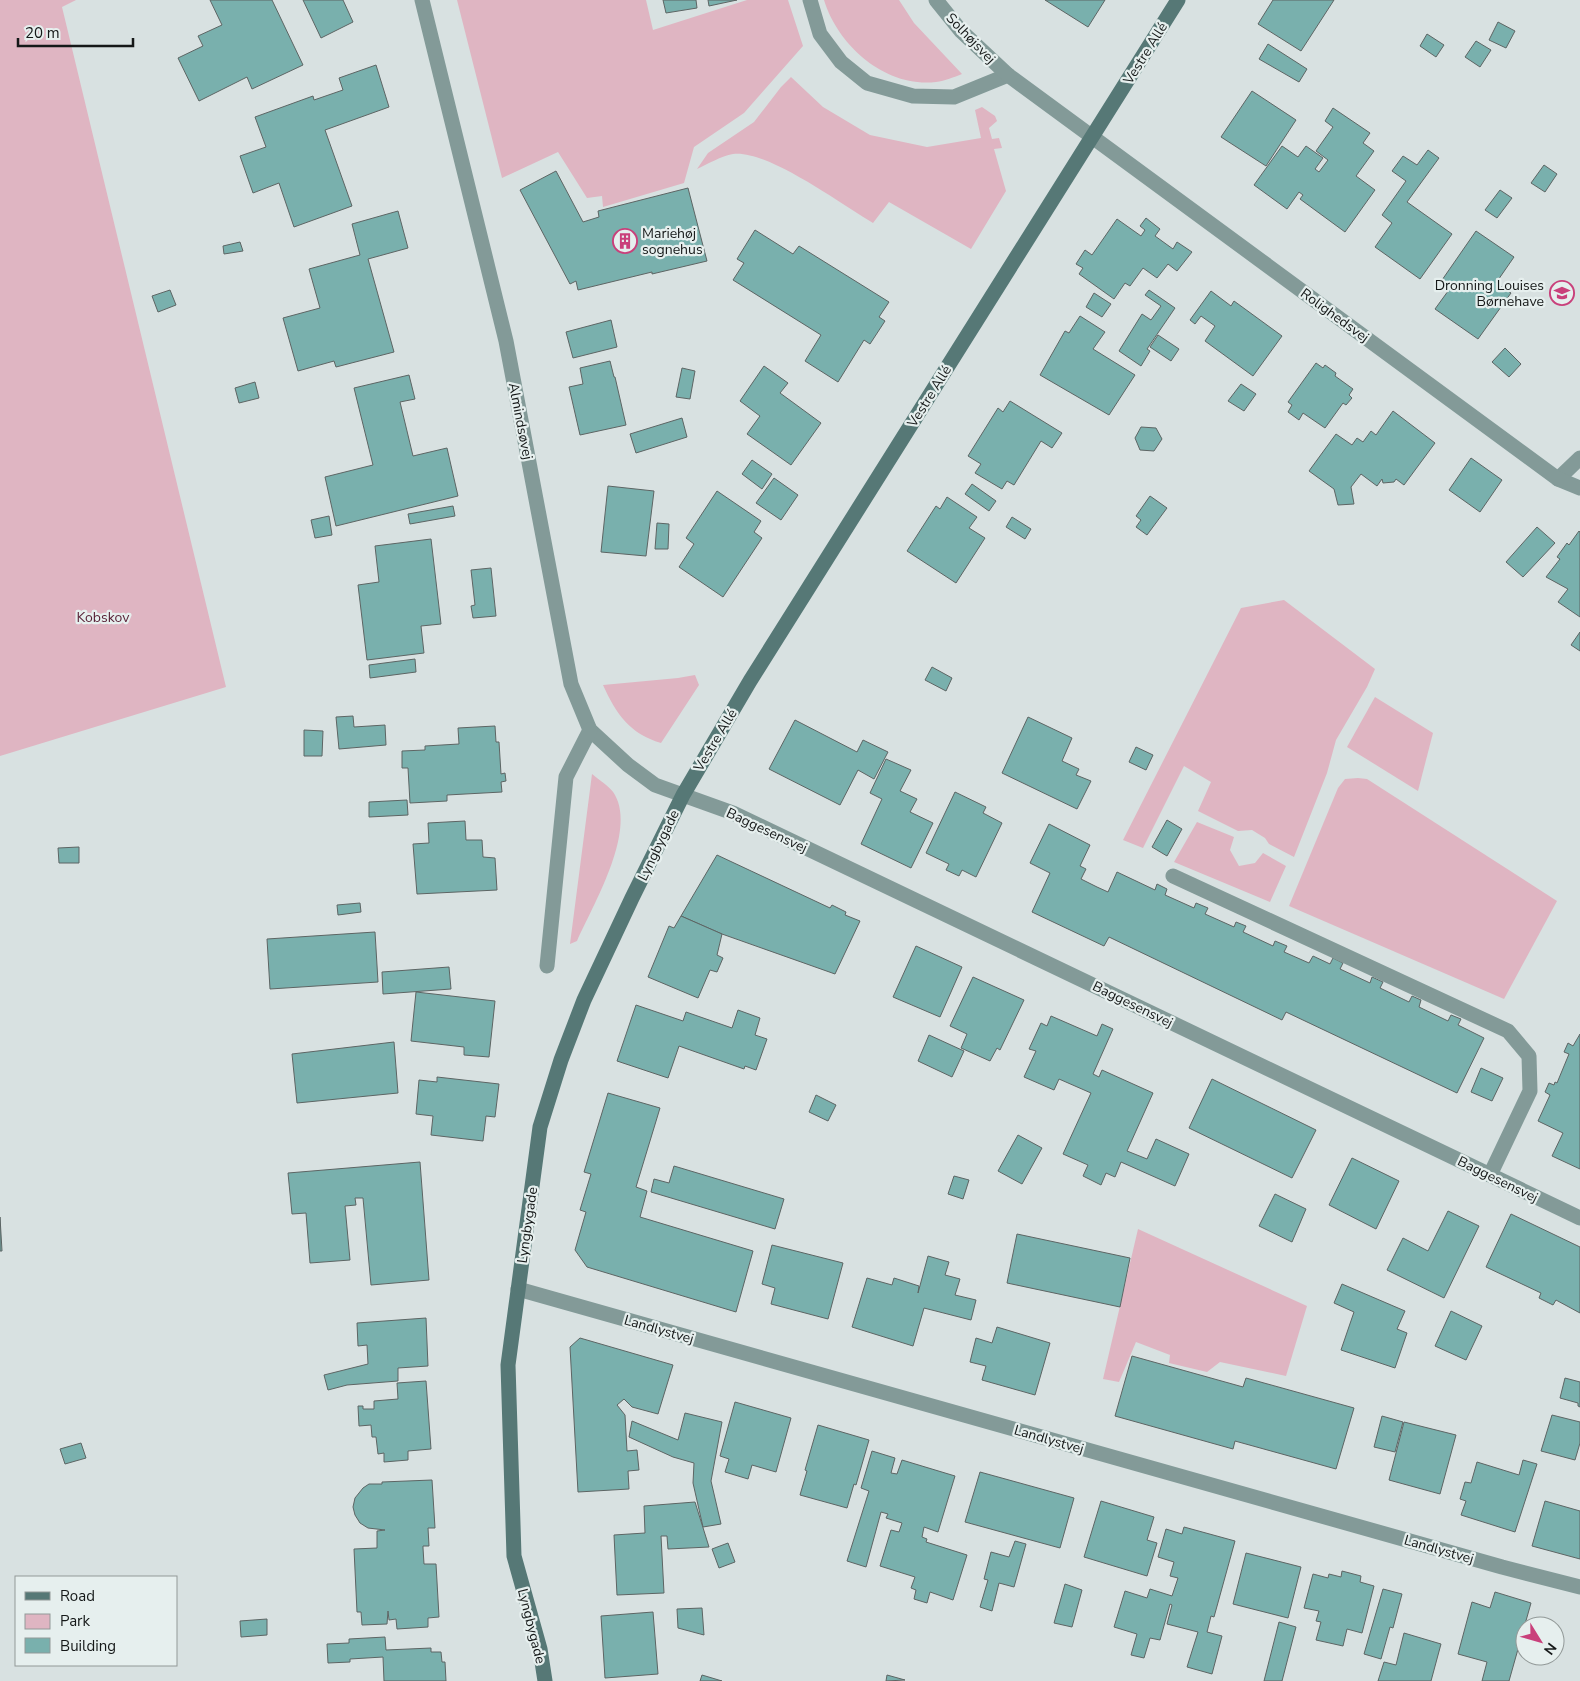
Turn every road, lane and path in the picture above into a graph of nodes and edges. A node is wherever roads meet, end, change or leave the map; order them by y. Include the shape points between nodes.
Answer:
1 (422, 0) edge
2 (810, 0) edge
3 (936, 0) edge
4 (1178, 0) edge
5 (1008, 75) junction
6 (1092, 136) junction
7 (1580, 458) edge
8 (1558, 479) junction
9 (1580, 488) edge
10 (590, 730) junction
11 (683, 795) junction
12 (1173, 876) dead end
13 (548, 966) dead end
14 (1490, 1175) junction
15 (1580, 1218) edge
16 (518, 1289) junction
17 (1580, 1587) edge
18 (545, 1681) edge

1 - 10 street, Almindsøvej via 506,341 571,684
2 - 5 street, Solhøjsvej via 820,34 841,62 867,83 913,96 954,97
3 - 5 street, Solhøjsvej via 961,31
4 - 6 street, Vestre Allé
5 - 6 street, Solhøjsvej
6 - 8 street, Rolighedsvej
6 - 11 street, Vestre Allé via 750,681
7 - 8 street
8 - 9 street, Rolighedsvej
10 - 11 street, Almindsøvej via 655,785
10 - 13 street via 566,777
11 - 14 street, Baggesensvej via 733,813
11 - 16 street, Lyngbygade via 584,1000 562,1060 540,1126
12 - 14 street via 1508,1031 1529,1056 1530,1092
14 - 15 street, Baggesensvej
16 - 17 street, Landlystvej
16 - 18 street, Lyngbygade via 508,1365 514,1556 540,1649

